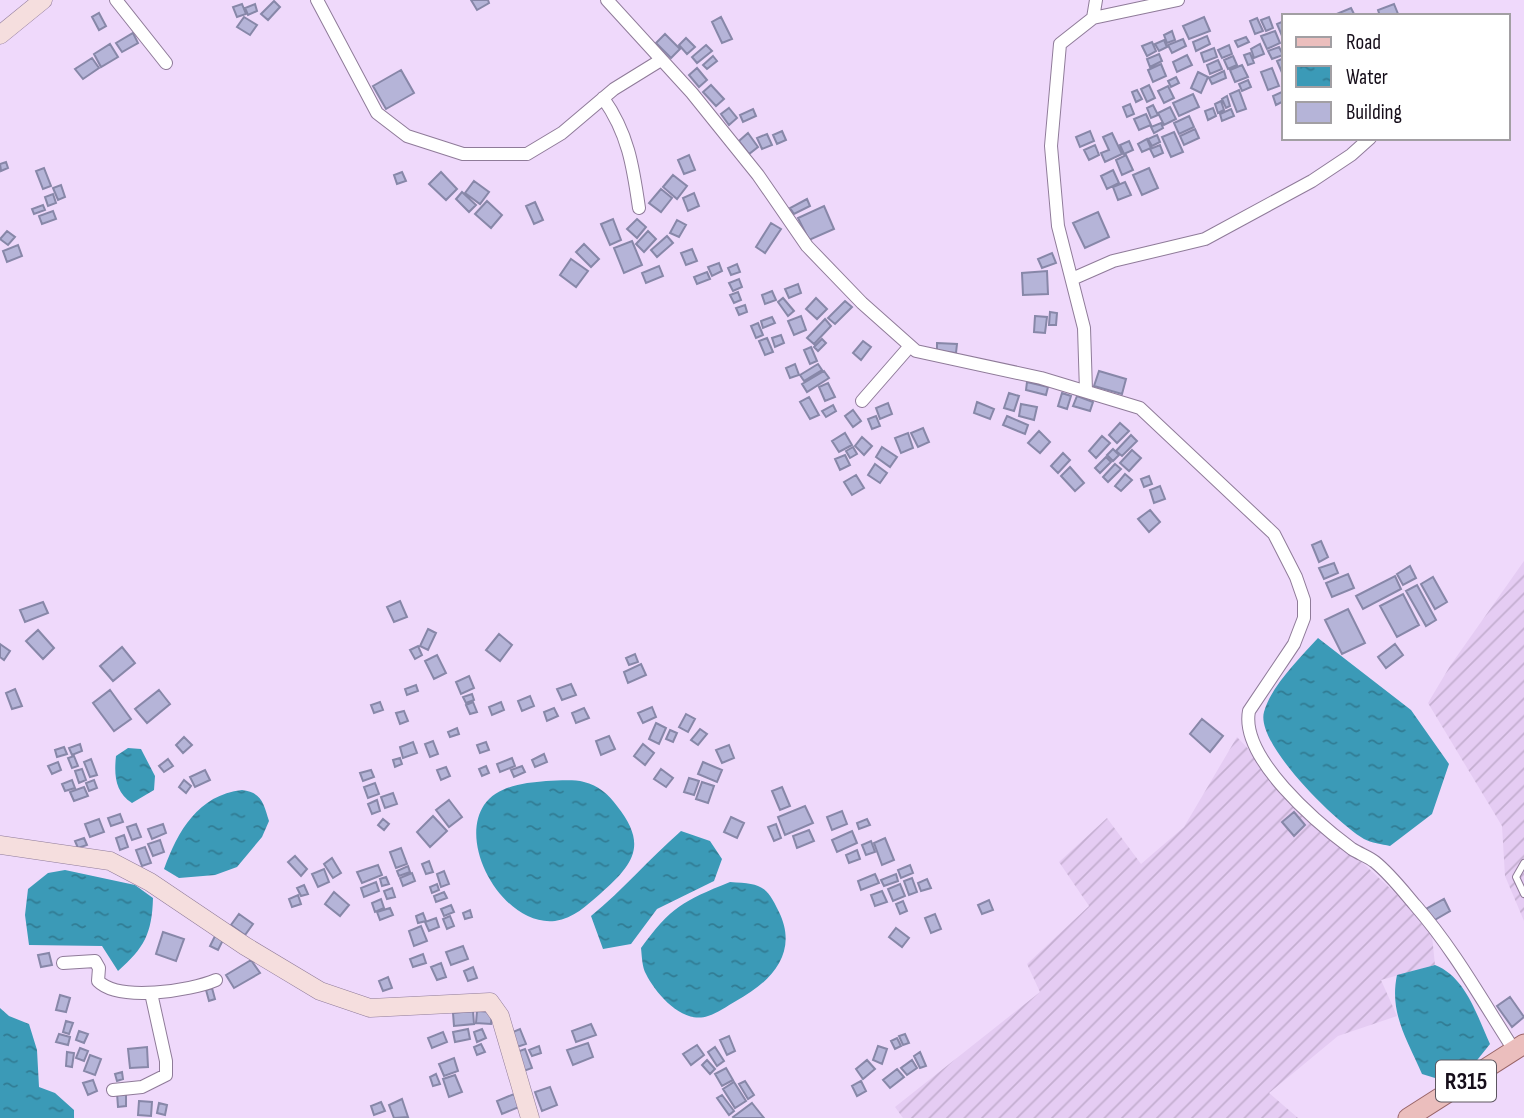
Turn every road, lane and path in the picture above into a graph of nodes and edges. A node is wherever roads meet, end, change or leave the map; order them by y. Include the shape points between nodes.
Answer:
1 (43, 0) edge
2 (116, 0) edge
3 (317, 0) edge
4 (607, 0) edge
5 (1096, 0) edge
6 (1178, 0) edge
7 (1093, 18) junction
8 (0, 35) edge
9 (661, 60) junction
10 (166, 63) dead end
11 (603, 98) junction
12 (1368, 140) edge
13 (639, 208) dead end
14 (1072, 279) junction
15 (911, 346) junction
16 (1086, 391) junction
17 (862, 401) dead end
18 (0, 845) edge
19 (1524, 863) edge
20 (1524, 894) edge
21 (63, 963) dead end
22 (216, 980) dead end
23 (151, 993) junction
24 (1519, 1047) edge
25 (113, 1090) dead end
26 (530, 1118) edge
27 (1408, 1118) edge

1 - 8 street
2 - 10 street
3 - 11 street via 377,113 407,136 463,154 527,154 562,133
4 - 9 street
5 - 7 street
6 - 7 street
7 - 14 street via 1060,44 1051,146 1058,226
9 - 11 street
9 - 15 street via 758,175 807,246
11 - 13 street via 620,121 632,157
12 - 14 street via 1312,181 1205,239 1113,261
14 - 16 street via 1084,328
15 - 16 street via 916,351
15 - 17 street
16 - 24 street via 1140,408 1273,534 1296,577 1304,618 1294,644 1249,711 1253,748 1283,788 1316,820 1374,861 1417,906
18 - 26 street via 110,860 320,991 370,1008 490,1002 499,1016
19 - 20 lane via 1516,877
21 - 23 street via 95,961 102,986
22 - 23 street via 197,988
23 - 25 street via 166,1075 142,1087
24 - 27 main road, R315

